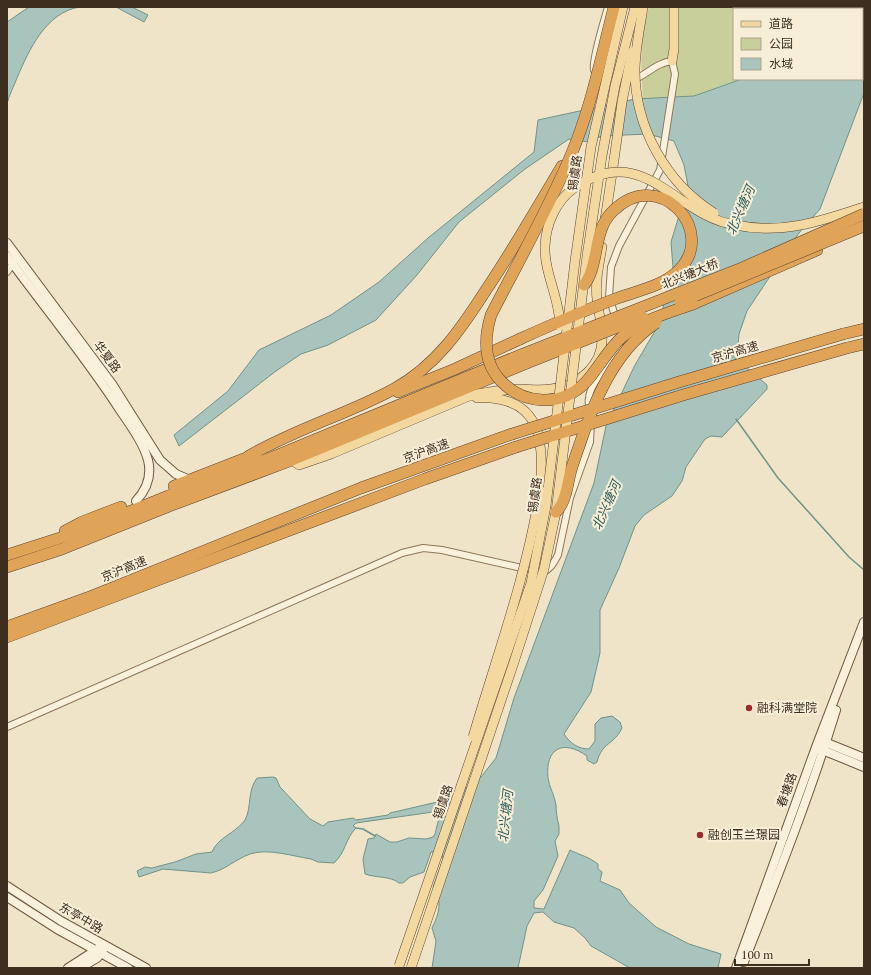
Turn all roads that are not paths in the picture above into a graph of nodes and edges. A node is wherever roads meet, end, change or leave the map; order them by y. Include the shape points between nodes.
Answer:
1 (608, 7) edge
2 (614, 7) edge
3 (623, 7) edge
4 (635, 7) edge
5 (643, 7) edge
6 (674, 7) edge
7 (672, 61) junction
8 (575, 143) junction
9 (864, 207) edge
10 (864, 214) edge
11 (736, 225) junction
12 (864, 227) edge
13 (7, 244) edge
14 (7, 256) edge
15 (15, 261) junction
16 (7, 272) edge
17 (584, 285) junction
18 (692, 304) junction
19 (864, 329) edge
20 (864, 344) edge
21 (525, 359) junction
22 (562, 361) junction
23 (464, 399) junction
24 (339, 414) junction
25 (338, 430) junction
26 (249, 456) junction
27 (292, 460) junction
28 (190, 480) junction
29 (136, 501) junction
30 (556, 512) junction
31 (40, 545) junction
32 (7, 555) edge
33 (7, 567) edge
34 (864, 622) edge
35 (7, 627) edge
36 (864, 630) edge
37 (7, 637) edge
38 (7, 727) edge
39 (821, 745) junction
40 (864, 758) edge
41 (864, 767) edge
42 (452, 813) junction
43 (7, 886) edge
44 (7, 896) edge
45 (105, 946) junction
46 (94, 950) junction
47 (745, 953) junction
48 (102, 954) junction
49 (398, 967) edge
50 (68, 968) edge
51 (80, 968) edge
52 (128, 968) edge
53 (146, 968) edge
54 (411, 968) edge
55 (736, 968) edge
56 (742, 968) edge

1 - 7 street via 594,59 593,68 596,73 611,80 629,82 662,62
2 - 8 highway, bridge via 587,111
3 - 22 main road, 锡虞路, bridge via 592,147
4 - 17 main road, 锡虞路, bridge via 615,86 602,156
5 - 11 main road, bridge via 635,72 638,105 643,123 662,161 684,189 708,210
5 - 23 main road, bridge via 628,72 597,279 603,336 595,363 587,374 565,387 549,390 491,391
6 - 7 main road
7 - 38 street via 675,74 660,170 619,246 611,267 609,297 620,329 620,344 588,398 592,429 590,442 570,498 558,555 548,570 540,572 442,550 423,548 402,553
8 - 18 highway, bridge via 555,191 491,315 485,334 486,350 490,364 500,380 525,398 538,401 550,401 573,392 585,383 621,338 638,325
8 - 24 highway via 507,260 443,351 422,370 395,388
9 - 11 main road via 793,228 769,230
10 - 21 highway, 北兴塘大桥, bridge
11 - 22 main road, bridge via 704,214 662,186 635,174 621,172 594,177 569,192 551,217 546,231 545,248 559,308
12 - 18 highway via 795,261
12 - 21 highway, 北兴塘大桥, bridge
13 - 15 street, 华夏路
14 - 15 street, 华夏路
15 - 16 street
15 - 28 street, 华夏路 via 112,384 160,460 176,474
15 - 29 street, 华夏路 via 106,388 139,440 149,471 144,493
17 - 24 highway, bridge via 590,277 602,228 612,211 624,202 638,196 650,195 662,198 682,212 689,225 691,237 686,261 660,283 609,301 455,369
17 - 30 main road, 锡虞路, bridge
18 - 30 highway, bridge via 642,333 616,365 584,432 562,506
19 - 35 highway, 京沪高速, bridge via 679,382 512,434 361,488 87,598
20 - 37 highway, 京沪高速, bridge via 683,395 516,447 424,479
21 - 25 highway
21 - 27 highway
22 - 42 main road, 锡虞路, bridge via 546,506 531,583
23 - 27 main road via 331,454 299,465
23 - 42 main road, bridge via 504,400 530,417 542,446 543,459 529,553
24 - 26 highway via 302,429
25 - 26 highway via 330,427
25 - 31 highway
26 - 28 highway
27 - 33 highway via 62,549
28 - 29 highway
29 - 31 highway via 82,522
30 - 54 main road, 锡虞路, bridge via 544,569 531,611
31 - 32 highway
34 - 39 street, 春塘路
36 - 39 street, 春塘路
39 - 40 street
39 - 41 street
39 - 47 street, 春塘路 via 758,929
42 - 49 main road, 锡虞路, bridge
43 - 45 street, 东亭中路
44 - 46 street, 东亭中路
45 - 46 street
45 - 48 street
45 - 53 street, 东亭中路
46 - 48 street, 东亭中路
46 - 50 street
47 - 55 street, 春塘路
47 - 56 street, 春塘路
48 - 51 street
48 - 52 street, 东亭中路

